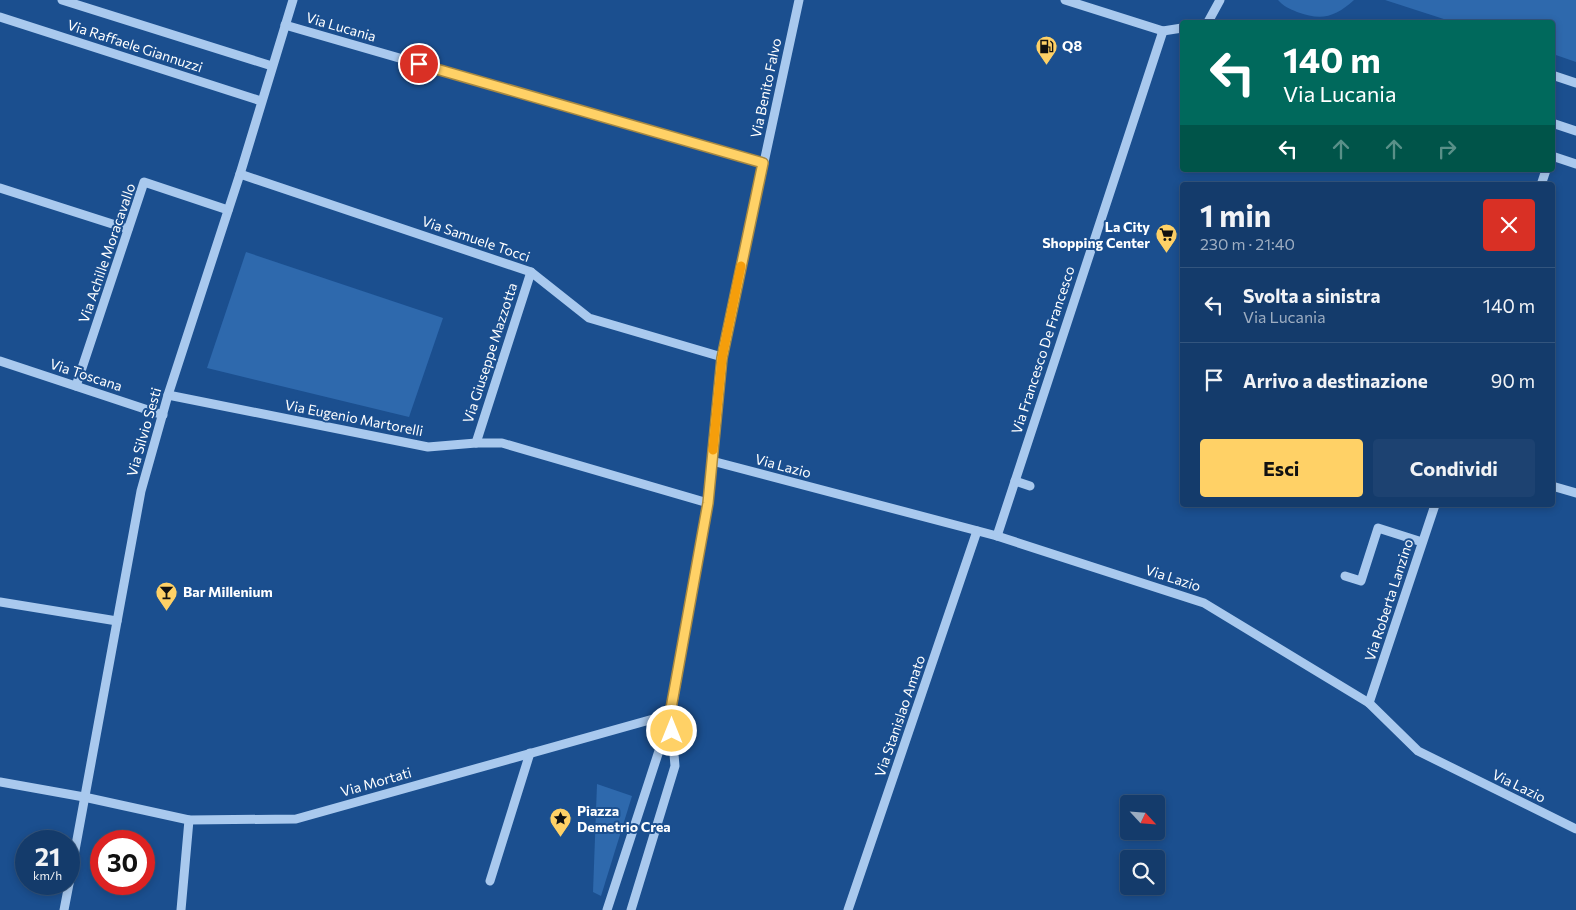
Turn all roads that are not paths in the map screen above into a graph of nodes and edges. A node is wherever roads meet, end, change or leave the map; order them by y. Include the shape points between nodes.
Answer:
1 (62, 0) edge
2 (293, 0) edge
3 (799, 0) edge
4 (1065, 0) edge
5 (1220, 0) edge
6 (0, 17) edge
7 (1209, 20) edge
8 (285, 25) junction
9 (1180, 28) edge
10 (1163, 31) junction
11 (272, 66) junction
12 (1555, 77) edge
13 (1576, 84) edge
14 (261, 101) junction
15 (1555, 124) edge
16 (1576, 131) edge
17 (1555, 157) edge
18 (763, 163) junction
19 (1576, 164) edge
20 (240, 174) junction
21 (0, 188) edge
22 (228, 210) junction
23 (128, 229) junction
24 (531, 272) junction
25 (722, 358) junction
26 (0, 361) edge
27 (76, 386) junction
28 (168, 395) junction
29 (164, 415) junction
30 (476, 443) junction
31 (712, 462) junction
32 (1015, 481) junction
33 (1030, 486) dead end
34 (1555, 487) edge
35 (1576, 494) edge
36 (708, 503) junction
37 (1434, 507) edge
38 (977, 531) junction
39 (997, 536) junction
40 (1422, 542) junction
41 (1345, 576) dead end
42 (0, 602) edge
43 (117, 621) junction
44 (1369, 704) junction
45 (670, 714) junction
46 (530, 753) junction
47 (0, 782) edge
48 (84, 797) junction
49 (188, 820) junction
50 (1576, 829) edge
51 (78, 830) edge
52 (490, 881) dead end
53 (67, 895) edge
54 (64, 910) edge
55 (181, 910) edge
56 (607, 910) edge
57 (631, 910) edge
58 (848, 910) edge

1 - 11 street, Via Raffaele Giannuzzi
2 - 8 street, Via Silvio Sesti
3 - 18 street, Via Benito Falvo
4 - 10 street
5 - 7 street
6 - 14 street, Via Raffaele Giannuzzi
8 - 11 street, Via Silvio Sesti
8 - 18 street, Via Lucania
9 - 10 street
10 - 32 street, Via Francesco De Francesco
11 - 14 street, Via Silvio Sesti
12 - 13 street
14 - 20 street, Via Silvio Sesti
15 - 16 street
17 - 19 street
18 - 25 street, Via Benito Falvo
20 - 22 street, Via Silvio Sesti
20 - 24 street, Via Samuele Tocci
21 - 23 street
22 - 23 street, Via Achille Moracavallo via 144,182
22 - 28 street, Via Silvio Sesti
23 - 27 street, Via Achille Moracavallo
24 - 25 street, Via Samuele Tocci via 589,318
24 - 30 street, Via Giuseppe Mazzotta
25 - 31 street, Via Benito Falvo
26 - 27 street, Via Toscana
27 - 29 street, Via Toscana
28 - 29 street, Via Silvio Sesti
28 - 30 street, Via Eugenio Martorelli via 428,447
29 - 43 street, Via Silvio Sesti via 141,491
30 - 36 street, Via Eugenio Martorelli via 502,443
31 - 36 street, Via Benito Falvo
31 - 38 street, Via Lazio
32 - 33 street
32 - 39 street, Via Francesco De Francesco
34 - 35 street
36 - 45 street, Via Benito Falvo
37 - 40 street, Via Roberta Lanzino
38 - 39 street, Via Lazio
38 - 58 street, Via Stanislao Amato
39 - 44 street, Via Lazio via 1204,603
40 - 41 street via 1378,528 1361,580
40 - 44 street, Via Roberta Lanzino
42 - 43 street
43 - 48 street, Via Silvio Sesti
44 - 50 street, Via Lazio via 1418,751
45 - 46 street, Via Mortati
45 - 56 street, Via Benito Falvo
45 - 57 street, Via Benito Falvo via 675,766
46 - 49 street, Via Mortati via 296,819
46 - 52 street
47 - 48 street, Via Mortati
48 - 49 street, Via Mortati
48 - 51 street, Via Silvio Sesti
49 - 55 street
53 - 54 street, Via Silvio Sesti

